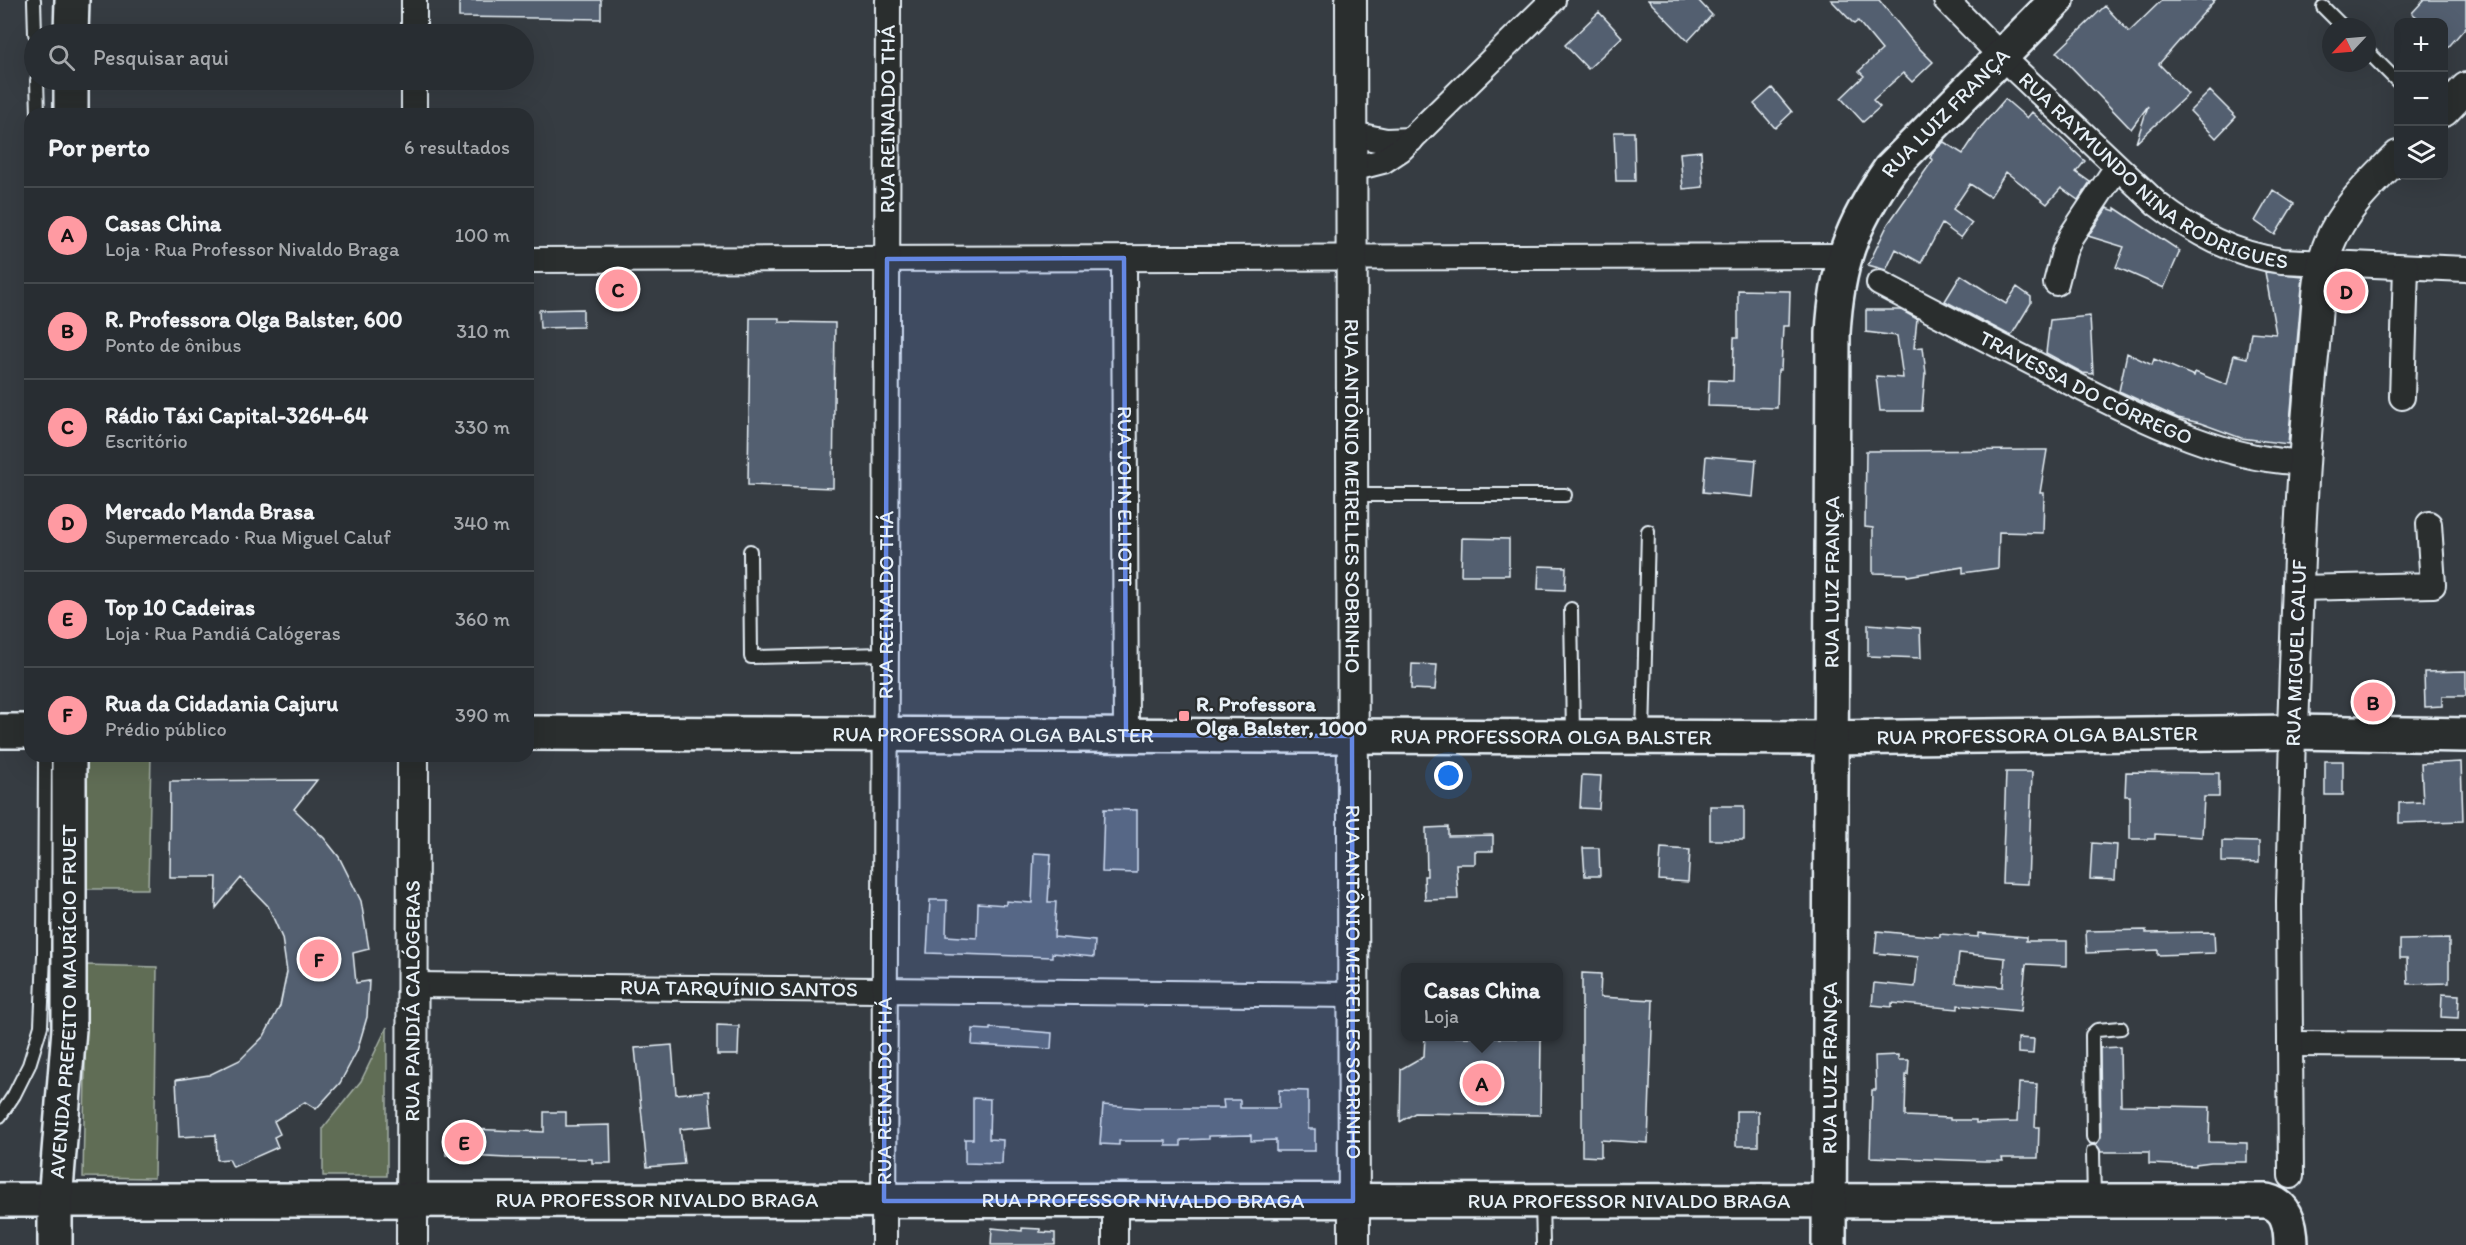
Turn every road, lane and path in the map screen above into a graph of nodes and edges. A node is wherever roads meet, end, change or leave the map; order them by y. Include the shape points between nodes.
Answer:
1 (34, 0) edge
2 (72, 0) edge
3 (414, 0) edge
4 (888, 0) edge
5 (1351, 0) edge
6 (1553, 0) edge
7 (1946, 0) edge
8 (2057, 0) edge
9 (2323, 7) dead end
10 (2334, 18) edge
11 (35, 24) edge
12 (71, 24) edge
13 (414, 24) edge
14 (2001, 56) junction
15 (2376, 60) edge
16 (2394, 78) edge
17 (2466, 88) edge
18 (37, 90) edge
19 (71, 90) edge
20 (414, 90) edge
21 (2448, 107) edge
22 (38, 108) edge
23 (71, 108) edge
24 (414, 108) edge
25 (1352, 134) junction
26 (1411, 140) junction
27 (2394, 160) edge
28 (2117, 167) junction
29 (1352, 168) junction
30 (1844, 256) junction
31 (1124, 258) junction
32 (1352, 258) junction
33 (887, 259) junction
34 (534, 260) edge
35 (2323, 263) junction
36 (2406, 267) junction
37 (2466, 269) edge
38 (2056, 283) dead end
39 (1879, 284) dead end
40 (2402, 398) dead end
41 (2304, 462) junction
42 (1352, 495) junction
43 (1565, 495) dead end
44 (2428, 524) dead end
45 (1648, 531) dead end
46 (750, 551) dead end
47 (2298, 588) junction
48 (1571, 609) dead end
49 (886, 654) junction
50 (0, 731) edge
51 (24, 731) edge
52 (2293, 732) junction
53 (534, 733) edge
54 (885, 734) junction
55 (1126, 735) junction
56 (2466, 735) edge
57 (1352, 736) junction
58 (1573, 737) junction
59 (1643, 737) junction
60 (1831, 738) junction
61 (45, 762) edge
62 (69, 762) edge
63 (412, 762) edge
64 (412, 985) junction
65 (885, 990) junction
66 (1353, 995) junction
67 (2121, 1028) dead end
68 (2290, 1044) junction
69 (2466, 1046) edge
70 (0, 1116) edge
71 (2093, 1137) dead end
72 (2093, 1152) dead end
73 (2291, 1176) dead end
74 (0, 1200) edge
75 (1115, 1200) junction
76 (1829, 1200) junction
77 (55, 1201) junction
78 (412, 1201) junction
79 (884, 1201) junction
80 (1353, 1201) junction
81 (1542, 1201) junction
82 (2094, 1201) junction
83 (55, 1245) edge
84 (412, 1245) edge
85 (884, 1245) edge
86 (1115, 1245) edge
87 (1353, 1245) edge
88 (1543, 1245) edge
89 (1829, 1245) edge
90 (2291, 1245) edge

1 - 11 lane
2 - 12 main road
3 - 13 street
4 - 33 street, RUA REINALDO THÁ
5 - 25 street, RUA ANTÔNIO MEIRELLES SOBRINHO
6 - 26 street
7 - 14 street, RUA RAYMUNDO NINA RODRIGUES
8 - 14 main road, RUA LUIZ FRANÇA
9 - 10 lane
14 - 28 street, RUA RAYMUNDO NINA RODRIGUES
14 - 30 main road, RUA LUIZ FRANÇA via 1891,168 1870,197
15 - 16 lane
17 - 21 street
18 - 22 lane
19 - 23 main road
20 - 24 street
25 - 26 street via 1386,141
25 - 29 street, RUA ANTÔNIO MEIRELLES SOBRINHO
26 - 29 street via 1383,161
27 - 35 street, RUA MIGUEL CALUF via 2346,215 2332,237
28 - 35 street, RUA RAYMUNDO NINA RODRIGUES via 2157,204 2208,240 2259,258
28 - 38 street via 2071,236
29 - 32 street, RUA ANTÔNIO MEIRELLES SOBRINHO
30 - 32 street
30 - 60 main road, RUA LUIZ FRANÇA via 1833,333
31 - 32 street
31 - 33 street
31 - 55 street, RUA JOHN ELLIOTT
32 - 42 street, RUA ANTÔNIO MEIRELLES SOBRINHO
33 - 34 street
33 - 49 street, RUA REINALDO THÁ
35 - 36 street, RUA RAYMUNDO NINA RODRIGUES
35 - 41 street, RUA MIGUEL CALUF
36 - 37 street, RUA RAYMUNDO NINA RODRIGUES
36 - 40 street
39 - 41 street, TRAVESSA DO CÓRREGO via 2136,415 2182,434 2269,460
41 - 47 street, RUA MIGUEL CALUF
42 - 43 lane
42 - 57 street, RUA ANTÔNIO MEIRELLES SOBRINHO
44 - 47 street via 2433,585
45 - 59 lane
46 - 49 lane via 751,657
47 - 52 street, RUA MIGUEL CALUF
48 - 58 lane
49 - 54 street, RUA REINALDO THÁ
50 - 51 main road
52 - 56 main road, RUA PROFESSORA OLGA BALSTER
52 - 60 main road, RUA PROFESSORA OLGA BALSTER
52 - 68 street, RUA MIGUEL CALUF
53 - 54 main road, RUA PROFESSORA OLGA BALSTER
54 - 55 main road, RUA PROFESSORA OLGA BALSTER
54 - 65 street, RUA REINALDO THÁ
55 - 57 main road, RUA PROFESSORA OLGA BALSTER
57 - 58 main road, RUA PROFESSORA OLGA BALSTER
57 - 66 street, RUA ANTÔNIO MEIRELLES SOBRINHO
58 - 59 main road, RUA PROFESSORA OLGA BALSTER
59 - 60 main road, RUA PROFESSORA OLGA BALSTER
60 - 76 main road, RUA LUIZ FRANÇA
61 - 70 lane via 41,1026 29,1065
62 - 77 main road, AVENIDA PREFEITO MAURÍCIO FRUET via 69,1029
63 - 64 street, RUA PANDIÁ CALÓGERAS
64 - 65 street, RUA TARQUÍNIO SANTOS
64 - 78 street, RUA PANDIÁ CALÓGERAS
65 - 66 street, RUA TARQUÍNIO SANTOS
65 - 79 street, RUA REINALDO THÁ
66 - 80 street, RUA ANTÔNIO MEIRELLES SOBRINHO
67 - 71 lane via 2097,1030 2092,1035
68 - 69 street
68 - 73 street, RUA MIGUEL CALUF
72 - 82 lane
74 - 77 main road, RUA PROFESSOR NIVALDO BRAGA
75 - 79 main road, RUA PROFESSOR NIVALDO BRAGA
75 - 80 main road, RUA PROFESSOR NIVALDO BRAGA
75 - 86 street
76 - 81 main road, RUA PROFESSOR NIVALDO BRAGA
76 - 82 main road, RUA PROFESSOR NIVALDO BRAGA
76 - 89 main road, RUA LUIZ FRANÇA
77 - 78 main road, RUA PROFESSOR NIVALDO BRAGA
77 - 83 main road, AVENIDA PREFEITO MAURÍCIO FRUET
78 - 79 main road, RUA PROFESSOR NIVALDO BRAGA
78 - 84 street, RUA PANDIÁ CALÓGERAS
79 - 85 street, RUA REINALDO THÁ
80 - 81 main road, RUA PROFESSOR NIVALDO BRAGA
80 - 87 street, RUA ANTÔNIO MEIRELLES SOBRINHO
81 - 88 lane
82 - 90 main road, RUA PROFESSOR NIVALDO BRAGA via 2267,1201 2284,1211

